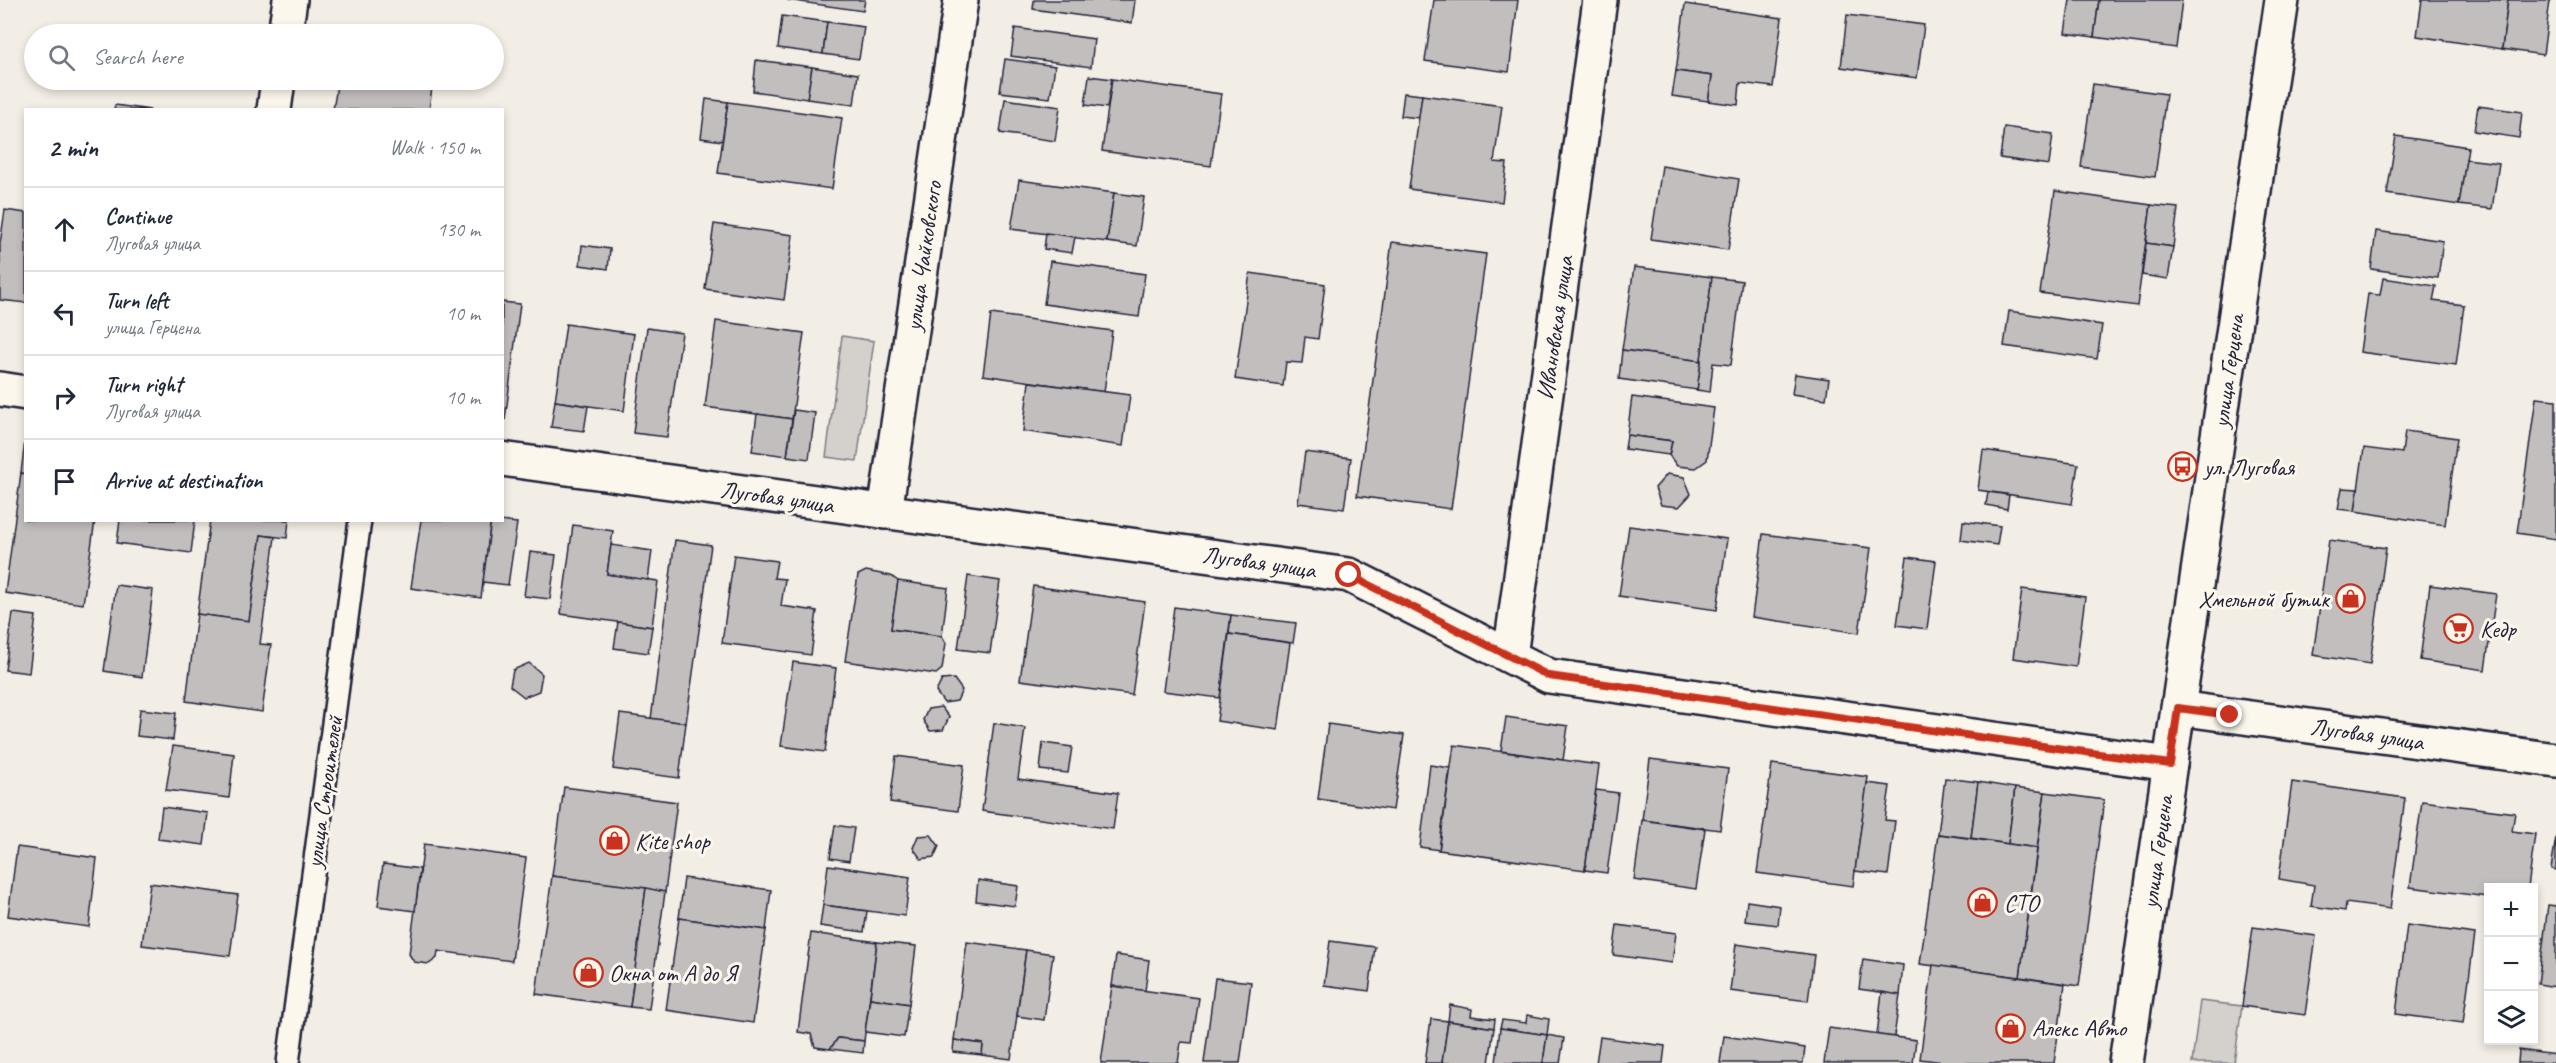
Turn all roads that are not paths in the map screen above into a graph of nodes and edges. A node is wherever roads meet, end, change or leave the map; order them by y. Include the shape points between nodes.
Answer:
1 (290, 0) edge
2 (962, 0) edge
3 (1600, 0) edge
4 (2282, 0) edge
5 (286, 24) edge
6 (277, 90) edge
7 (274, 108) edge
8 (0, 389) edge
9 (24, 393) edge
10 (504, 459) edge
11 (885, 512) junction
12 (360, 522) edge
13 (1510, 656) junction
14 (2178, 708) junction
15 (2556, 760) edge
16 (2170, 764) junction
17 (288, 1063) edge
18 (2126, 1063) edge

1 - 5 street
2 - 11 street, улица Чайковского
3 - 13 street, Ивановская улица
4 - 14 street, улица Герцена
6 - 7 street
8 - 9 street
10 - 11 street, Луговая улица
11 - 13 street, Луговая улица via 1349,575
12 - 17 lane, улица Строителей
13 - 16 street, Луговая улица via 1549,676
14 - 15 street, Луговая улица
14 - 16 street, улица Герцена
16 - 18 street, улица Герцена

